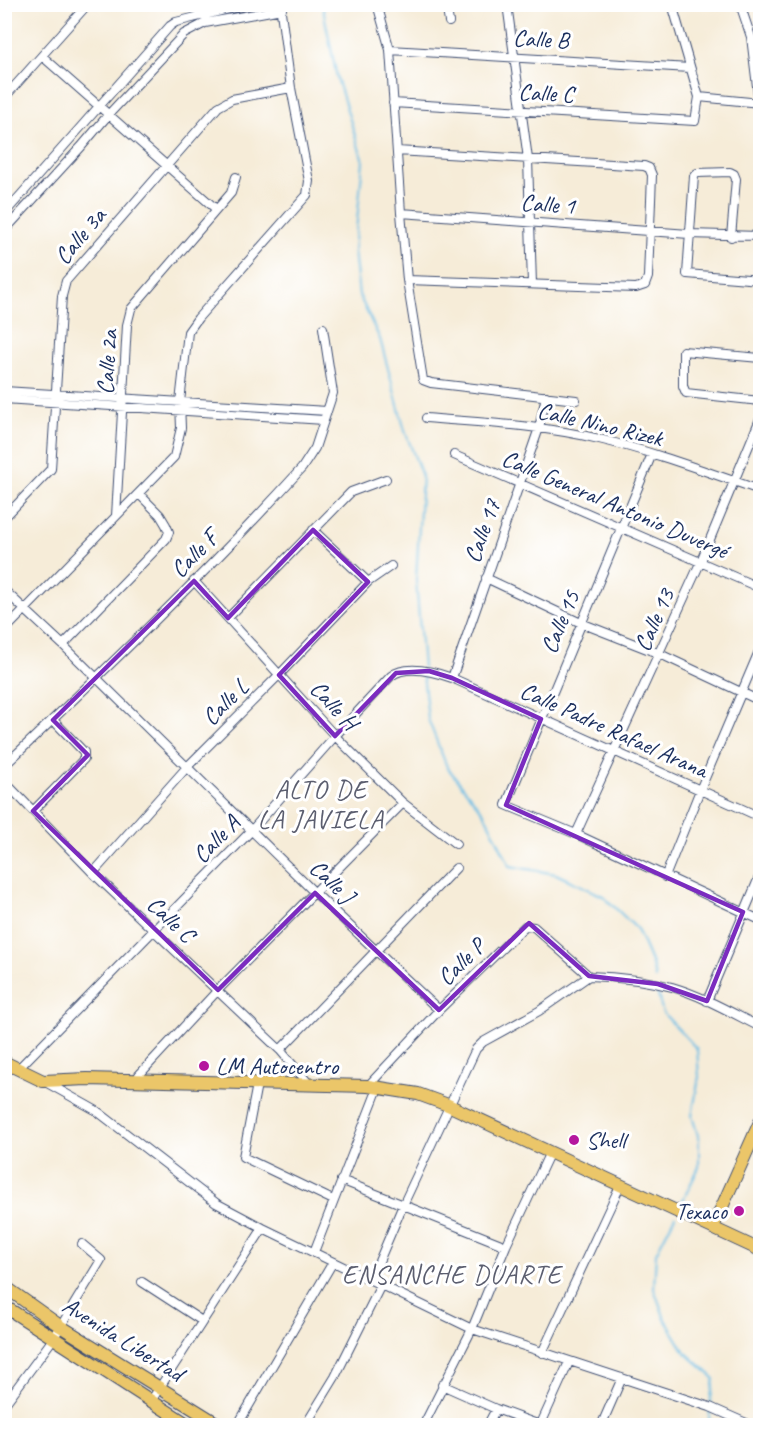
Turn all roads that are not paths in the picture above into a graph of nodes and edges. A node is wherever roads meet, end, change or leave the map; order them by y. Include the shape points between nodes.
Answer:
1 (88, 4) edge
2 (249, 4) edge
3 (377, 4) edge
4 (446, 4) edge
5 (507, 4) edge
6 (672, 4) edge
7 (740, 4) edge
8 (281, 7) edge
9 (449, 22) dead end
10 (390, 50) junction
11 (42, 56) junction
12 (515, 57) junction
13 (690, 68) junction
14 (291, 88) junction
15 (699, 97) junction
16 (4, 98) edge
17 (393, 103) junction
18 (760, 103) edge
19 (101, 106) junction
20 (522, 111) junction
21 (109, 114) junction
22 (397, 151) junction
23 (528, 159) junction
24 (166, 165) junction
25 (236, 177) dead end
26 (216, 209) junction
27 (400, 213) junction
28 (4, 214) edge
29 (530, 222) junction
30 (4, 231) edge
31 (648, 231) junction
32 (689, 234) junction
33 (760, 236) edge
34 (731, 237) junction
35 (407, 280) junction
36 (760, 280) edge
37 (532, 284) junction
38 (324, 328) dead end
39 (760, 358) edge
40 (4, 391) edge
41 (546, 396) junction
42 (4, 399) edge
43 (55, 400) junction
44 (576, 400) dead end
45 (760, 401) edge
46 (180, 402) junction
47 (123, 403) junction
48 (181, 411) junction
49 (327, 411) junction
50 (426, 418) dead end
51 (760, 419) edge
52 (324, 420) junction
53 (539, 428) junction
54 (759, 429) edge
55 (652, 453) junction
56 (454, 455) dead end
57 (386, 479) dead end
58 (734, 482) junction
59 (520, 484) junction
60 (760, 490) edge
61 (139, 494) junction
62 (116, 516) junction
63 (4, 518) edge
64 (621, 526) junction
65 (313, 530) junction
66 (702, 561) junction
67 (391, 566) dead end
68 (486, 578) junction
69 (194, 581) junction
70 (369, 582) junction
71 (760, 588) edge
72 (4, 590) edge
73 (26, 609) junction
74 (228, 618) junction
75 (581, 623) junction
76 (4, 631) edge
77 (63, 645) junction
78 (760, 649) edge
79 (660, 654) junction
80 (279, 675) junction
81 (97, 678) junction
82 (452, 678) junction
83 (742, 693) junction
84 (760, 701) edge
85 (541, 718) junction
86 (52, 720) junction
87 (335, 736) junction
88 (614, 751) junction
89 (4, 766) edge
90 (187, 768) junction
91 (4, 781) edge
92 (700, 790) junction
93 (403, 802) junction
94 (33, 811) junction
95 (760, 817) edge
96 (251, 831) junction
97 (576, 834) junction
98 (456, 844) dead end
99 (456, 868) dead end
100 (93, 873) junction
101 (760, 875) edge
102 (665, 876) junction
103 (315, 893) junction
104 (743, 912) junction
105 (760, 920) edge
106 (155, 930) junction
107 (376, 950) junction
108 (589, 976) junction
109 (218, 990) junction
110 (707, 1001) junction
111 (439, 1010) junction
112 (760, 1027) edge
113 (280, 1050) junction
114 (4, 1062) edge
115 (20, 1068) junction
116 (43, 1081) junction
117 (136, 1081) junction
118 (257, 1084) junction
119 (310, 1085) junction
120 (373, 1087) junction
121 (448, 1105) junction
122 (760, 1122) edge
123 (757, 1140) edge
124 (549, 1152) junction
125 (341, 1180) junction
126 (620, 1186) junction
127 (333, 1200) junction
128 (403, 1205) junction
129 (713, 1227) junction
130 (263, 1228) junction
131 (82, 1244) dead end
132 (506, 1246) junction
133 (760, 1250) edge
134 (314, 1252) junction
135 (333, 1262) junction
136 (371, 1280) junction
137 (142, 1282) dead end
138 (381, 1285) junction
139 (5, 1287) edge
140 (4, 1306) edge
141 (202, 1321) junction
142 (60, 1326) junction
143 (472, 1329) junction
144 (53, 1340) junction
145 (543, 1353) junction
146 (568, 1362) junction
147 (621, 1378) junction
148 (442, 1385) junction
149 (160, 1387) junction
150 (151, 1401) junction
151 (4, 1405) edge
152 (496, 1409) junction
153 (190, 1425) edge
154 (221, 1425) edge
155 (237, 1425) edge
156 (305, 1425) edge
157 (423, 1425) edge
158 (488, 1425) edge
159 (540, 1425) edge
160 (601, 1425) edge
161 (749, 1425) edge

1 - 11 street
2 - 19 street via 176,22
3 - 10 street
4 - 9 street
5 - 12 street
6 - 13 street
7 - 18 street via 751,37
8 - 14 street
8 - 21 street via 195,27
10 - 12 street, Calle B
10 - 17 street
11 - 16 street
11 - 19 street
12 - 13 street, Calle B
12 - 20 street
13 - 15 street
14 - 24 street, Calle 3a via 232,99 218,107
14 - 46 street via 309,181 307,195 188,332
15 - 18 street
15 - 20 street, Calle C via 695,121
17 - 20 street, Calle C
17 - 22 street
19 - 21 street
19 - 28 street
20 - 23 street
21 - 24 street
21 - 30 street
22 - 23 street
22 - 27 street
23 - 29 street
23 - 31 street via 649,168 652,175
24 - 26 street
24 - 43 street, Calle 3a via 66,281
25 - 26 street, Calle 2a via 231,193
26 - 47 street, Calle 2a via 131,309
27 - 29 street, Calle 1
27 - 35 street
29 - 31 street, Calle 1
29 - 37 street
31 - 32 street, Calle 1
31 - 37 street via 645,285 636,288
32 - 34 street, Calle 1
32 - 34 street via 694,176 701,172 730,172 735,178
32 - 36 street via 687,274
33 - 34 street, Calle 1
35 - 37 street
35 - 41 street via 423,380
38 - 49 street, Calle F via 333,393
39 - 45 street via 683,351 686,393
40 - 43 street
41 - 44 street
41 - 53 street, Calle 17
42 - 43 street
43 - 47 street
43 - 63 street, Calle 3a via 51,469
46 - 47 street
46 - 48 street
46 - 49 street
47 - 48 street
47 - 62 street, Calle 2a
48 - 52 street
48 - 61 street via 174,457
49 - 52 street, Calle F
50 - 53 street, Calle Nino Rizek
51 - 54 street, Calle 13
52 - 69 street, Calle F via 315,448 302,468
53 - 55 street, Calle Nino Rizek
53 - 59 street, Calle 17
54 - 58 street, Calle 13
55 - 58 street, Calle Nino Rizek
55 - 64 street, Calle 15
56 - 59 street, Calle General Antonio Duvergé
57 - 65 street via 351,492
58 - 60 street, Calle Nino Rizek
58 - 66 street, Calle 13
59 - 64 street, Calle General Antonio Duvergé
59 - 68 street, Calle 17
61 - 62 street
61 - 77 street via 166,525 166,539
62 - 73 street
64 - 66 street, Calle General Antonio Duvergé
64 - 75 street, Calle 15
65 - 70 street
65 - 74 street
66 - 71 street, Calle General Antonio Duvergé
66 - 79 street, Calle 13
67 - 70 street, Calle L
68 - 75 street
68 - 82 street, Calle 17
69 - 74 street, Calle H
69 - 81 street, Calle F
70 - 80 street, Calle L
72 - 73 street, Calle J
73 - 76 street
73 - 77 street, Calle J
74 - 80 street, Calle H
75 - 79 street
75 - 85 street, Calle 15
77 - 81 street, Calle J
78 - 83 street
79 - 83 street
79 - 88 street, Calle 13
80 - 87 street, Calle H
80 - 90 street, Calle L
81 - 86 street, Calle F
81 - 90 street, Calle J
82 - 85 street, Calle Padre Rafael Arana
82 - 87 street, Calle A via 429,671 399,671
83 - 84 street
83 - 92 street
85 - 88 street, Calle Padre Rafael Arana
85 - 97 street, Calle 15 via 506,805
86 - 89 street, Calle F
86 - 94 street via 85,755
87 - 93 street, Calle H
87 - 96 street, Calle A
88 - 92 street, Calle Padre Rafael Arana
88 - 97 street, Calle 13
90 - 96 street, Calle J
90 - 100 street, Calle L
91 - 94 street, Calle C
92 - 95 street, Calle Padre Rafael Arana
92 - 102 street
93 - 98 street, Calle H
93 - 103 street
94 - 100 street, Calle C
96 - 103 street, Calle J
96 - 106 street, Calle A
97 - 102 street
99 - 107 street
100 - 106 street, Calle C
101 - 104 street
102 - 104 street
103 - 107 street, Calle J
103 - 109 street
104 - 105 street
104 - 110 street
106 - 109 street, Calle C
106 - 115 street, Calle A
107 - 111 street, Calle J
107 - 113 street
108 - 110 street via 673,987
108 - 111 street, Calle P via 528,925
108 - 121 street via 479,1046
109 - 113 street, Calle C
109 - 117 street
110 - 112 street
111 - 120 street, Calle P
113 - 119 street, Calle C
114 - 115 main road
115 - 116 main road
116 - 117 main road
116 - 130 street via 97,1111 216,1203
117 - 118 main road
118 - 119 main road
118 - 127 street via 243,1157
119 - 120 main road
120 - 121 main road via 418,1094
120 - 125 street
121 - 124 main road
121 - 128 street
122 - 123 main road
123 - 129 main road
124 - 126 main road
124 - 132 street
125 - 127 street
125 - 128 street
126 - 129 main road
126 - 145 street
127 - 134 street
128 - 132 street
128 - 136 street
129 - 133 main road
130 - 134 street
130 - 141 street
131 - 142 street via 101,1260
132 - 143 street
134 - 135 street
135 - 136 street
135 - 155 street
136 - 138 street
137 - 141 street
138 - 143 street
138 - 156 street via 335,1377
139 - 142 main road, Avenida Libertad
140 - 144 main road, Avenida Libertad
141 - 149 street
142 - 144 street
142 - 149 main road, Avenida Libertad
143 - 145 street
143 - 148 street
144 - 150 main road, Avenida Libertad
144 - 151 street
145 - 146 street
146 - 147 street
146 - 159 street
147 - 160 street
147 - 161 street via 710,1407
148 - 152 street
148 - 157 street
149 - 150 street
149 - 154 main road, Avenida Libertad
150 - 153 main road, Avenida Libertad
152 - 158 street
152 - 159 street

